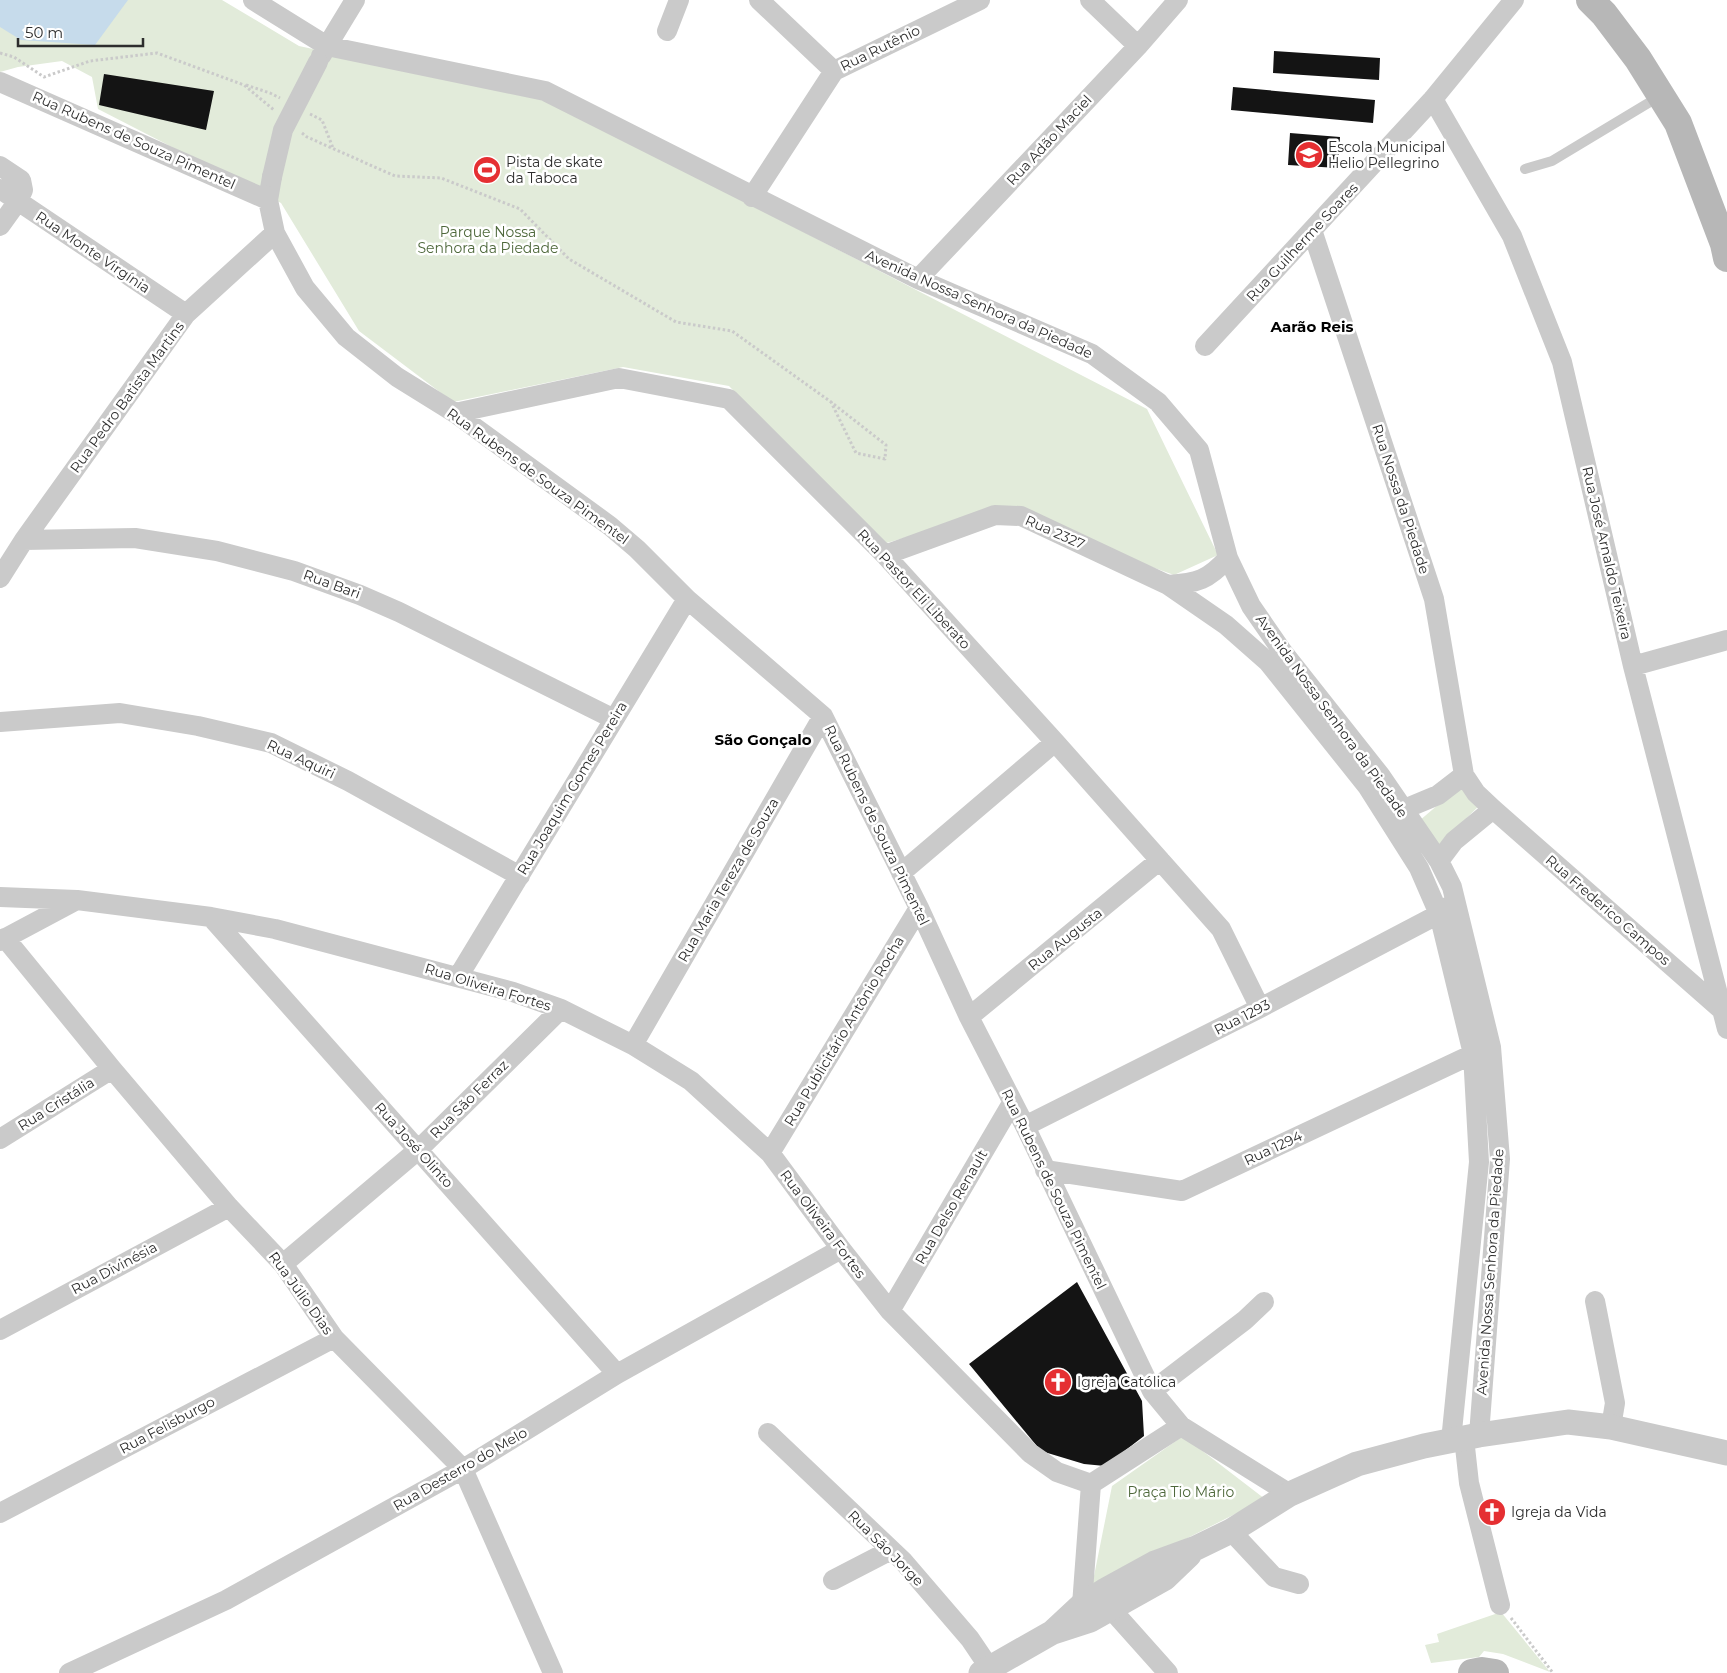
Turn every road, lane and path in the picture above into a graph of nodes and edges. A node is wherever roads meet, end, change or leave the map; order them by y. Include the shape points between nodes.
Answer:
1 (253, 0) edge
2 (355, 0) edge
3 (679, 0) edge
4 (759, 0) edge
5 (980, 0) edge
6 (1090, 0) edge
7 (1178, 0) edge
8 (1514, 0) edge
9 (1603, 5) edge
10 (667, 31) dead end
11 (1138, 46) junction
12 (0, 52) edge
13 (323, 54) junction
14 (834, 71) junction
15 (0, 82) edge
16 (1661, 96) junction
17 (1433, 99) junction
18 (279, 114) dead end
19 (300, 131) dead end
20 (0, 166) edge
21 (1524, 169) dead end
22 (0, 189) edge
23 (752, 197) junction
24 (268, 200) junction
25 (18, 201) junction
26 (0, 226) edge
27 (1312, 230) junction
28 (275, 234) junction
29 (1727, 258) edge
30 (918, 279) junction
31 (186, 314) junction
32 (1205, 346) dead end
33 (830, 402) junction
34 (455, 413) junction
35 (24, 540) junction
36 (885, 555) junction
37 (1228, 558) junction
38 (0, 578) edge
39 (1191, 590) junction
40 (687, 599) junction
41 (1727, 640) edge
42 (1634, 666) junction
43 (823, 716) junction
44 (614, 718) junction
45 (0, 722) edge
46 (1055, 742) junction
47 (1464, 775) junction
48 (1493, 809) junction
49 (1395, 815) junction
50 (1160, 860) junction
51 (1439, 861) junction
52 (901, 873) junction
53 (520, 876) junction
54 (0, 897) edge
55 (77, 900) junction
56 (1455, 902) junction
57 (919, 908) junction
58 (1439, 914) junction
59 (211, 917) junction
60 (3, 940) edge
61 (458, 977) junction
62 (1260, 1008) junction
63 (561, 1009) junction
64 (969, 1017) junction
65 (1725, 1020) edge
66 (633, 1045) junction
67 (1482, 1051) junction
68 (112, 1069) junction
69 (1012, 1103) junction
70 (1025, 1126) junction
71 (0, 1139) edge
72 (418, 1150) junction
73 (770, 1153) junction
74 (1046, 1170) junction
75 (229, 1207) junction
76 (841, 1249) junction
77 (283, 1264) junction
78 (1264, 1302) dead end
79 (1595, 1302) dead end
80 (890, 1310) junction
81 (0, 1330) edge
82 (334, 1338) junction
83 (617, 1374) junction
84 (1152, 1391) junction
85 (1181, 1426) junction
86 (1611, 1427) junction
87 (768, 1433) dead end
88 (1465, 1438) junction
89 (1727, 1453) edge
90 (463, 1469) junction
91 (1091, 1484) junction
92 (1290, 1494) junction
93 (0, 1513) edge
94 (1231, 1531) junction
95 (891, 1550) junction
96 (834, 1580) dead end
97 (1299, 1584) dead end
98 (1500, 1606) joint
99 (1094, 1611) junction
100 (988, 1671) edge
101 (69, 1673) edge
102 (554, 1673) edge
103 (1168, 1673) edge
104 (1472, 1673) edge
105 (1495, 1673) edge
106 (1553, 1673) edge

1 - 13 street, Avenida Nossa Senhora da Piedade
2 - 13 street, Rua Rubens de Souza Pimentel
3 - 10 street
4 - 14 street
5 - 14 street, Rua Rutênio
6 - 11 street
7 - 11 street, Rua Adão Maciel
8 - 17 street, Rua Guilherme Soares
9 - 16 main road
11 - 30 street, Rua Adão Maciel
12 - 18 path via 14,57 44,77 90,61 157,53 244,85
13 - 23 street, Avenida Nossa Senhora da Piedade via 545,92
13 - 24 street, Rua Rubens de Souza Pimentel, bridge via 283,130
14 - 23 street, Rua Rutênio
15 - 24 street, Rua Rubens de Souza Pimentel
16 - 21 lane via 1552,161
16 - 29 main road via 1678,123
17 - 27 street, Rua Guilherme Soares
17 - 42 street, Rua José Arnaldo Teixeira via 1512,236 1562,362
19 - 33 path via 395,176 442,178 520,209 569,259 676,322 732,331
20 - 25 street via 21,180 23,190
22 - 25 street, Rua Monte Virgínia
23 - 30 street, Avenida Nossa Senhora da Piedade
24 - 28 street, Rua Rubens de Souza Pimentel
25 - 26 street
25 - 31 street, Rua Monte Virgínia
27 - 32 street, Rua Guilherme Soares
27 - 47 street, Rua Nossa da Piedade via 1434,599
28 - 31 street, Rua Pedro Batista Martins
28 - 34 street, Rua Rubens de Souza Pimentel via 305,288 346,336 397,377
30 - 37 street, Avenida Nossa Senhora da Piedade via 1092,354 1158,402 1199,450
31 - 35 street, Rua Pedro Batista Martins
33 - 33 path via 856,453 885,459 886,444
34 - 36 street, Rua Pastor Eli Liberato via 620,378 729,399
34 - 40 street, Rua Rubens de Souza Pimentel via 610,526
35 - 38 street, Rua Pedro Batista Martins
35 - 44 street, Rua Bari via 135,538 217,551 294,571 399,612
36 - 39 street, Rua 2327 via 995,515 1021,516 1168,584
36 - 46 street, Rua Pastor Eli Liberato
37 - 39 street, Rua 2327
37 - 49 street, Avenida Nossa Senhora da Piedade via 1252,606 1282,651 1380,775
39 - 49 street, Avenida Nossa Senhora da Piedade via 1268,662 1367,786
40 - 43 street, Rua Rubens de Souza Pimentel
40 - 44 street, Rua Joaquim Gomes Pereira
41 - 42 street
42 - 65 street, Rua José Arnaldo Teixeira
43 - 52 street, Rua Rubens de Souza Pimentel
43 - 66 street, Rua Maria Tereza de Souza
44 - 53 street, Rua Joaquim Gomes Pereira
45 - 53 street, Rua Aquiri via 120,713 271,743 348,781
46 - 50 street, Rua Pastor Eli Liberato
46 - 52 street
47 - 48 street, Rua Nossa da Piedade via 1476,793
47 - 49 street via 1438,794
48 - 51 street via 1454,841
48 - 65 street, Rua Frederico Campos
49 - 51 street, Avenida Nossa Senhora da Piedade
49 - 58 street, Avenida Nossa Senhora da Piedade
50 - 62 street, Rua Pastor Eli Liberato via 1221,929
50 - 64 street, Rua Augusta
51 - 56 street, Avenida Nossa Senhora da Piedade via 1452,887
52 - 57 street, Rua Rubens de Souza Pimentel
53 - 61 street, Rua Joaquim Gomes Pereira
54 - 55 street, Rua Oliveira Fortes
55 - 59 street, Rua Oliveira Fortes
55 - 60 street
56 - 58 street, Rua 1293
56 - 67 street, Avenida Nossa Senhora da Piedade
57 - 64 street, Rua Rubens de Souza Pimentel
57 - 73 street, Rua Publicitário Antônio Rocha
58 - 62 street, Rua 1293
58 - 67 street, Avenida Nossa Senhora da Piedade
59 - 61 street, Rua Oliveira Fortes via 275,929
59 - 72 street, Rua José Olinto
60 - 68 street, Rua Júlio Dias
61 - 63 street, Rua Oliveira Fortes
62 - 70 street, Rua 1293
63 - 66 street, Rua Oliveira Fortes
63 - 72 street, Rua São Ferraz
64 - 69 street, Rua Rubens de Souza Pimentel
66 - 73 street, Rua Oliveira Fortes via 691,1081
67 - 74 street, Rua 1294 via 1182,1191
67 - 88 street, Avenida Nossa Senhora da Piedade
67 - 88 street, Avenida Nossa Senhora da Piedade via 1500,1159
68 - 71 street, Rua Cristália
68 - 75 street, Rua Júlio Dias
69 - 70 street, Rua Rubens de Souza Pimentel
69 - 80 street, Rua Delso Renault
70 - 74 street, Rua Rubens de Souza Pimentel
72 - 77 street, Rua São Ferraz
72 - 83 street, Rua José Olinto
73 - 76 street, Rua Oliveira Fortes
74 - 84 street, Rua Rubens de Souza Pimentel
75 - 77 street, Rua Júlio Dias
75 - 81 street, Rua Divinésia
76 - 80 street, Rua Oliveira Fortes
76 - 83 street, Rua Desterro do Melo
77 - 82 street, Rua Júlio Dias
78 - 84 street
79 - 86 street via 1615,1403
80 - 91 street, Rua Oliveira Fortes via 1030,1452 1057,1472
82 - 90 street, Rua Júlio Dias
82 - 93 street, Rua Felisburgo
83 - 90 street, Rua Desterro do Melo
84 - 85 street, Rua Rubens de Souza Pimentel
85 - 91 street
85 - 92 street, Rua Rubens de Souza Pimentel
86 - 88 street via 1568,1422
86 - 89 street
87 - 95 street, Rua São Jorge
88 - 92 street via 1357,1464
88 - 98 street via 1469,1484
90 - 101 street, Rua Desterro do Melo via 226,1600
90 - 102 street, Rua Júlio Dias
91 - 99 street
92 - 94 street
94 - 97 street via 1274,1577
94 - 99 street via 1196,1548 1165,1578
95 - 96 street
95 - 100 street, Rua São Jorge via 970,1639
98 - 106 path
99 - 100 street
99 - 103 street
104 - 105 main road

